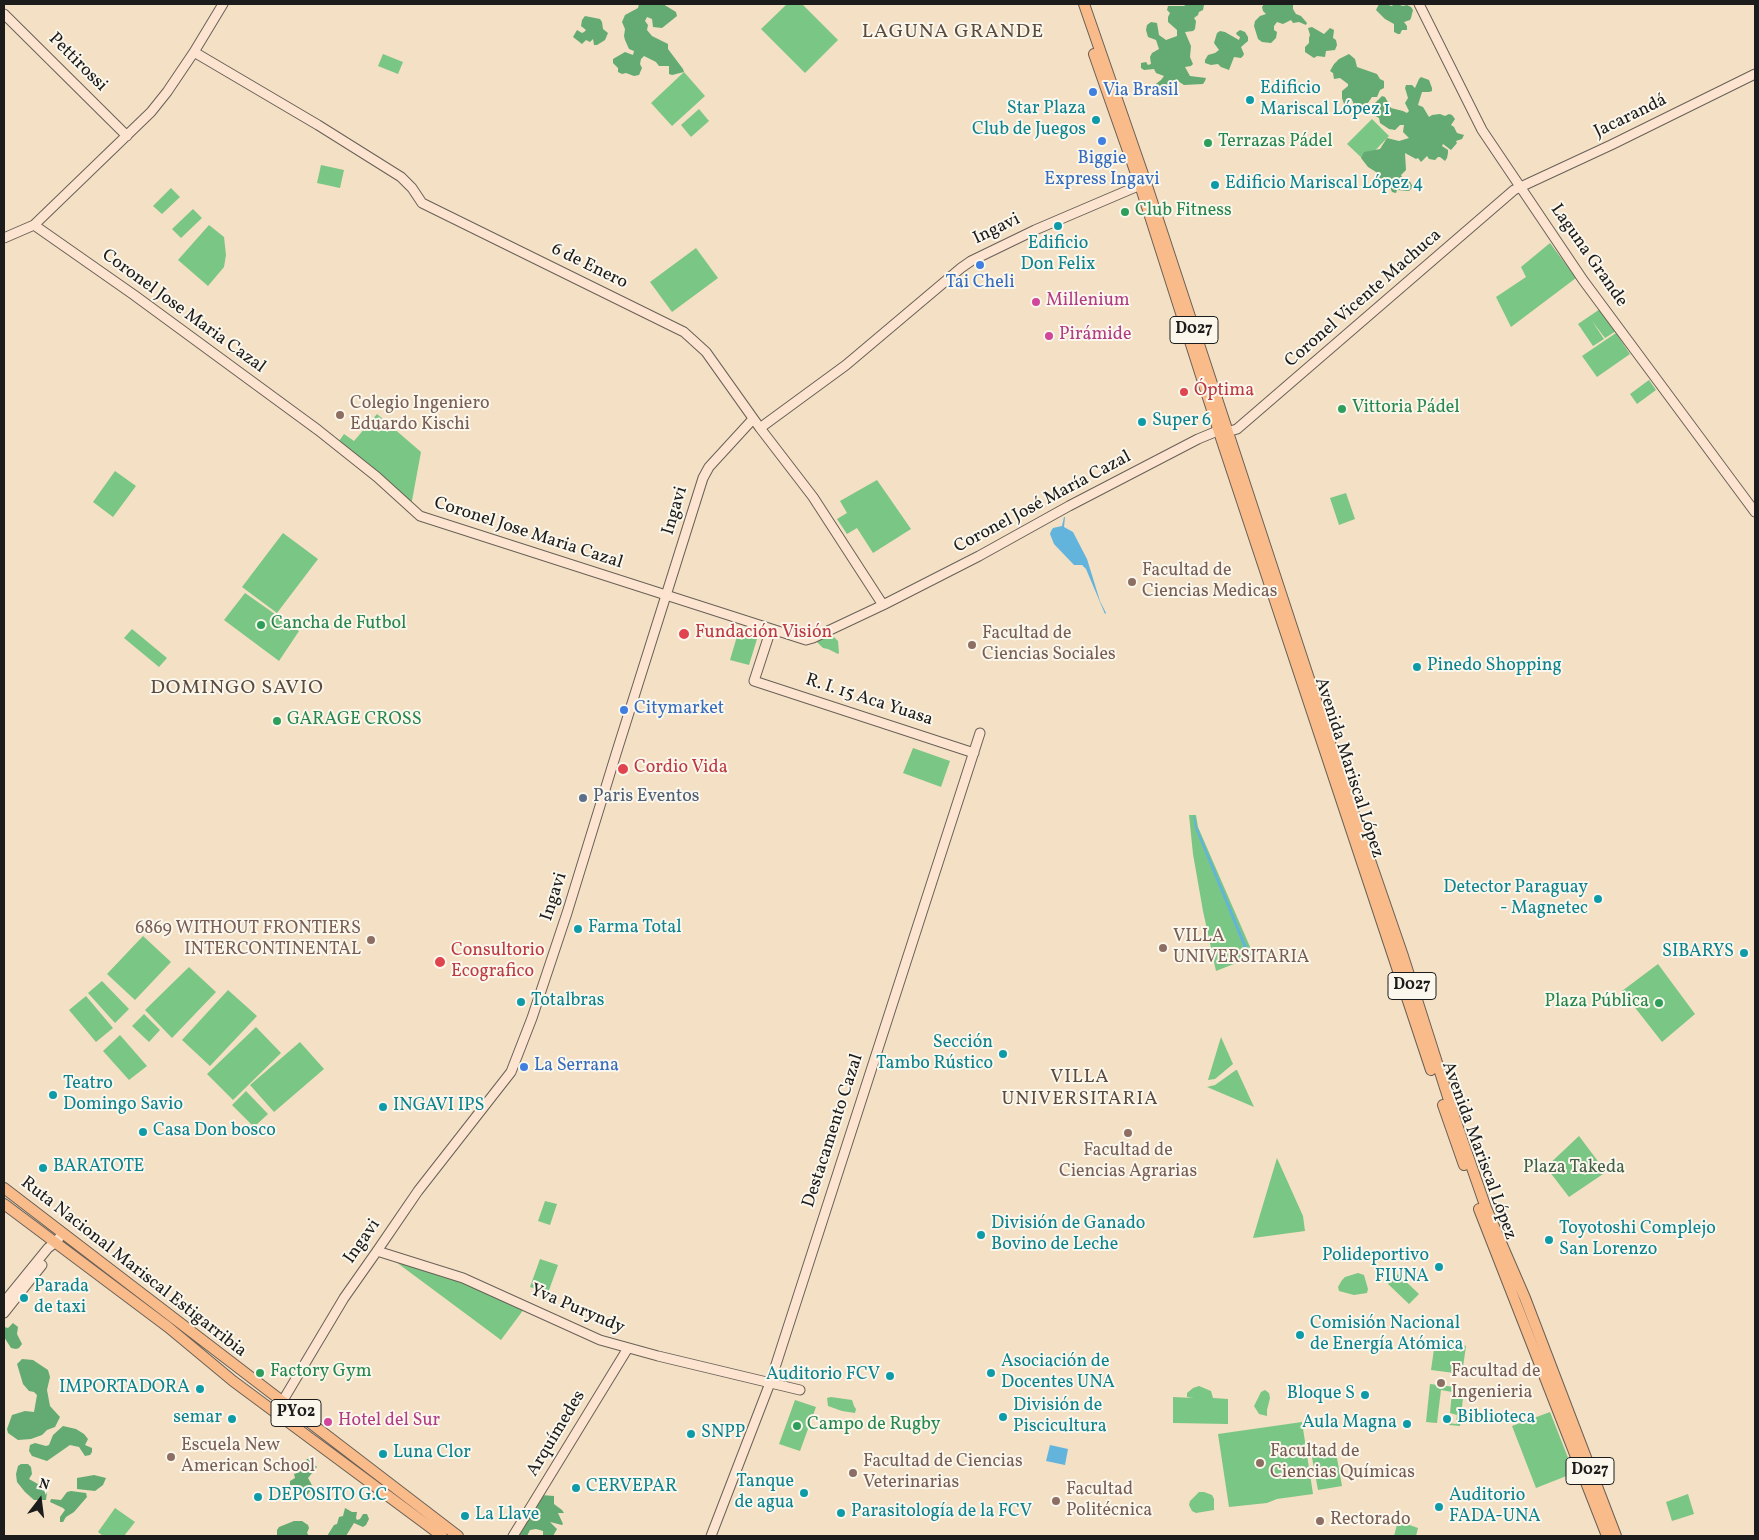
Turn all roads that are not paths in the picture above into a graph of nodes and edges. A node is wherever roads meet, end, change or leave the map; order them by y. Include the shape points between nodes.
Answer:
1 (223, 4) edge
2 (1076, 4) edge
3 (1084, 4) edge
4 (1419, 4) edge
5 (4, 14) edge
6 (194, 52) junction
7 (1755, 74) edge
8 (127, 136) junction
9 (1143, 184) junction
10 (1520, 188) junction
11 (34, 225) junction
12 (4, 238) edge
13 (753, 419) junction
14 (760, 428) junction
15 (1223, 432) junction
16 (1755, 512) edge
17 (666, 595) junction
18 (883, 605) junction
19 (771, 629) junction
20 (980, 733) dead end
21 (1331, 739) dead end
22 (974, 753) junction
23 (1337, 764) junction
24 (4, 1188) edge
25 (4, 1204) edge
26 (59, 1238) junction
27 (377, 1250) junction
28 (4, 1302) edge
29 (4, 1313) edge
30 (628, 1348) junction
31 (770, 1383) junction
32 (800, 1390) dead end
33 (282, 1402) junction
34 (442, 1536) edge
35 (458, 1536) edge
36 (514, 1536) edge
37 (711, 1536) edge
38 (1607, 1536) edge
39 (1616, 1536) edge

1 - 6 street
2 - 9 highway, Avenida Mariscal López / D027
3 - 9 highway, Avenida Mariscal López / D027
4 - 10 street, Laguna Grande via 1482,130
5 - 8 street, Pettirossi
6 - 8 street via 159,103
6 - 13 street, 6 de Enero via 396,173 422,203 684,332 706,352
7 - 10 street, Jacarandá
8 - 11 street
9 - 14 street, Ingavi via 1034,230 971,261 846,365
9 - 15 highway, Avenida Mariscal López / D027
10 - 15 street, Coronel Vicente Machuca via 1502,199 1237,429
10 - 16 street, Laguna Grande via 1583,280
11 - 12 street
11 - 17 street, Coronel Jose Maria Cazal via 318,430 420,516
13 - 14 street, 6 de Enero
13 - 17 street, Ingavi via 709,467 703,478
14 - 18 street, 6 de Enero via 826,516
15 - 18 street, Coronel José María Cazal via 1198,439
15 - 23 highway, Avenida Mariscal López / D027 via 1268,555
15 - 38 highway, Avenida Mariscal López / D027 via 1452,1131
17 - 19 street, Coronel Jose Maria Cazal
17 - 27 street, Ingavi via 567,913 511,1072 418,1191
18 - 19 street, Coronel Jose Maria Cazal via 813,638 802,640
19 - 22 street, R. I. 15 Aca Yuasa via 754,681
20 - 22 street, Destacamento Cazal
21 - 23 highway
22 - 31 street, Destacamento Cazal
23 - 39 highway, D027 via 1486,1208 1525,1298
24 - 26 highway, Ruta Nacional Mariscal Estigarribia / PY02
25 - 26 highway, Ruta Nacional Mariscal Estigarribia / PY02
26 - 28 street
26 - 29 street via 53,1251
26 - 33 highway, Ruta Nacional Mariscal Estigarribia / PY02
26 - 34 highway, Ruta Nacional Mariscal Estigarribia / PY02 via 234,1381
27 - 30 street, Yva Puryndy via 463,1278 585,1334
27 - 33 street, Ingavi via 344,1298
30 - 31 street, Yva Puryndy
30 - 36 street, Arquímedes
31 - 32 street, Yva Puryndy
31 - 37 street, Destacamento Cazal
33 - 35 highway, Ruta Nacional Mariscal Estigarribia / PY02

